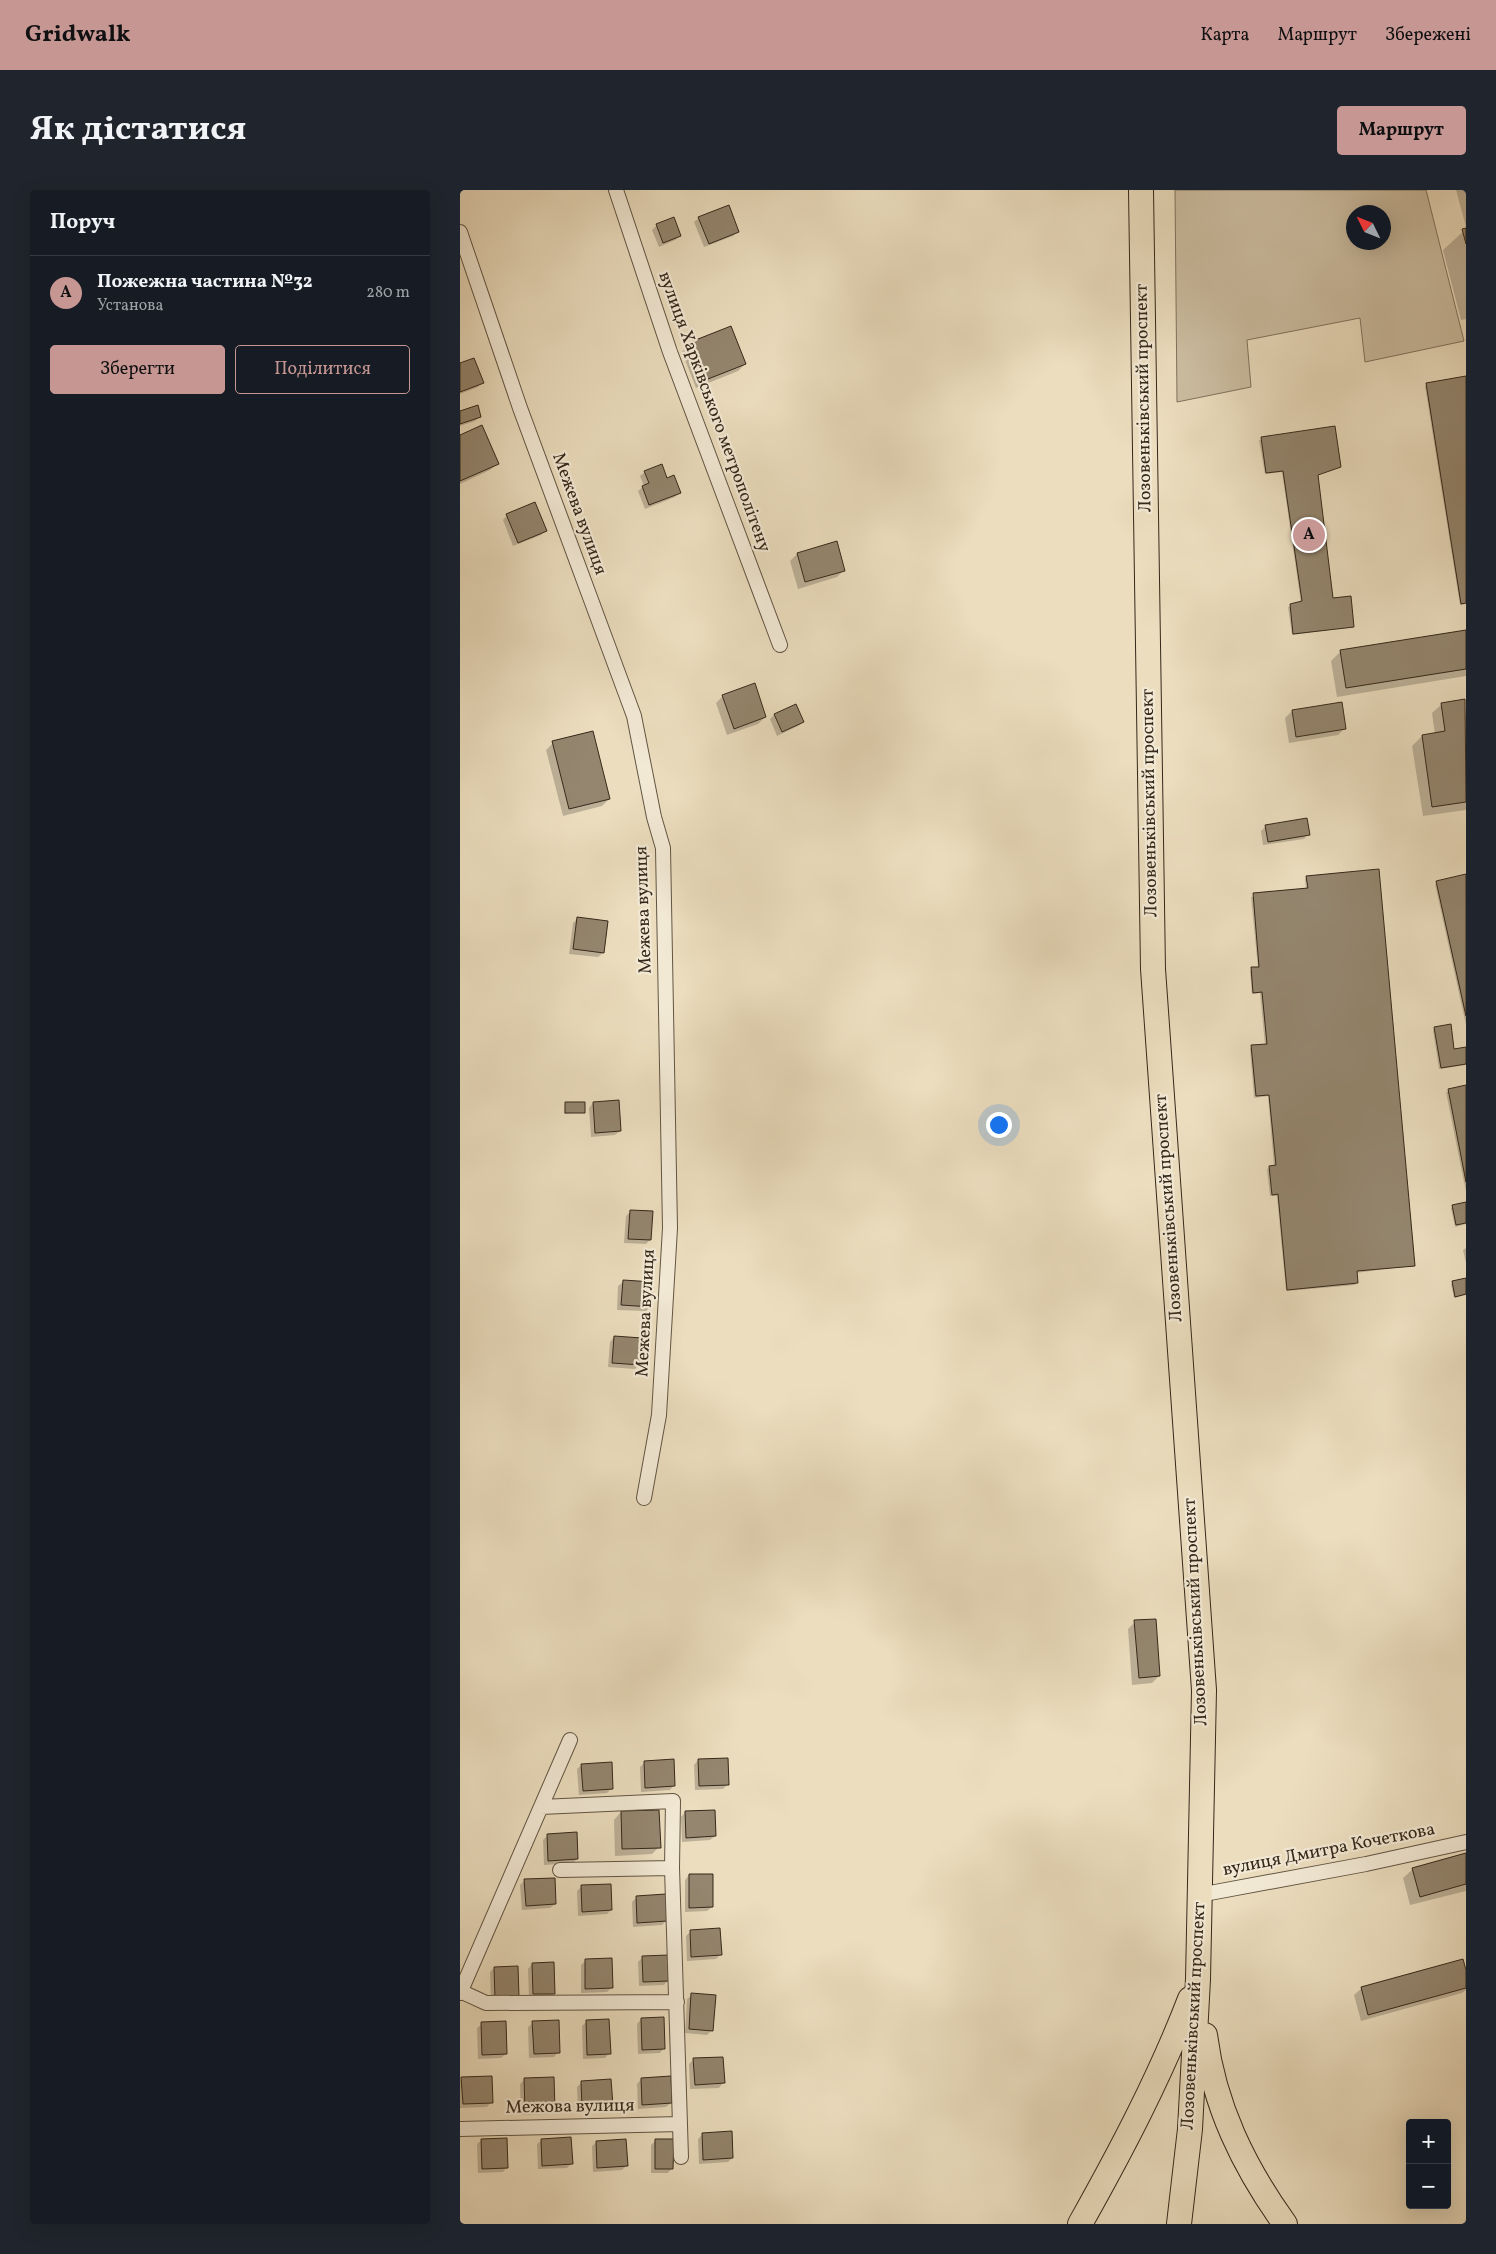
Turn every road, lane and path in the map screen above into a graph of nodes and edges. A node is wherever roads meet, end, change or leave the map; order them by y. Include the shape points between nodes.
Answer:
1 (616, 190) edge
2 (1141, 190) edge
3 (460, 232) edge
4 (780, 645) dead end
5 (644, 1498) dead end
6 (570, 1740) dead end
7 (541, 1807) junction
8 (1466, 1842) edge
9 (672, 1868) junction
10 (560, 1870) dead end
11 (1199, 1895) junction
12 (1198, 1979) junction
13 (460, 1992) edge
14 (678, 2002) junction
15 (680, 2124) junction
16 (460, 2129) edge
17 (681, 2157) dead end
18 (1080, 2224) edge
19 (1179, 2224) edge
20 (1286, 2224) edge

1 - 4 street, вулиця Харківського метрополітену via 670,352
2 - 11 highway, Лозовеньківський проспект via 1153,969 1204,1690
3 - 5 street, Межева вулиця via 520,408 634,716 663,848 670,1228 659,1415
6 - 7 street
7 - 9 street via 673,1801
7 - 13 street
8 - 11 street, вулиця Дмитра Кочеткова
9 - 10 street
9 - 14 street
11 - 12 highway, Лозовеньківський проспект
12 - 18 highway via 1177,2035 1152,2087
12 - 19 highway, Лозовеньківський проспект via 1190,2129
12 - 20 highway via 1210,2068 1222,2110 1246,2162
13 - 14 street via 486,2004
14 - 15 street
15 - 16 street, Межова вулиця
15 - 17 street

